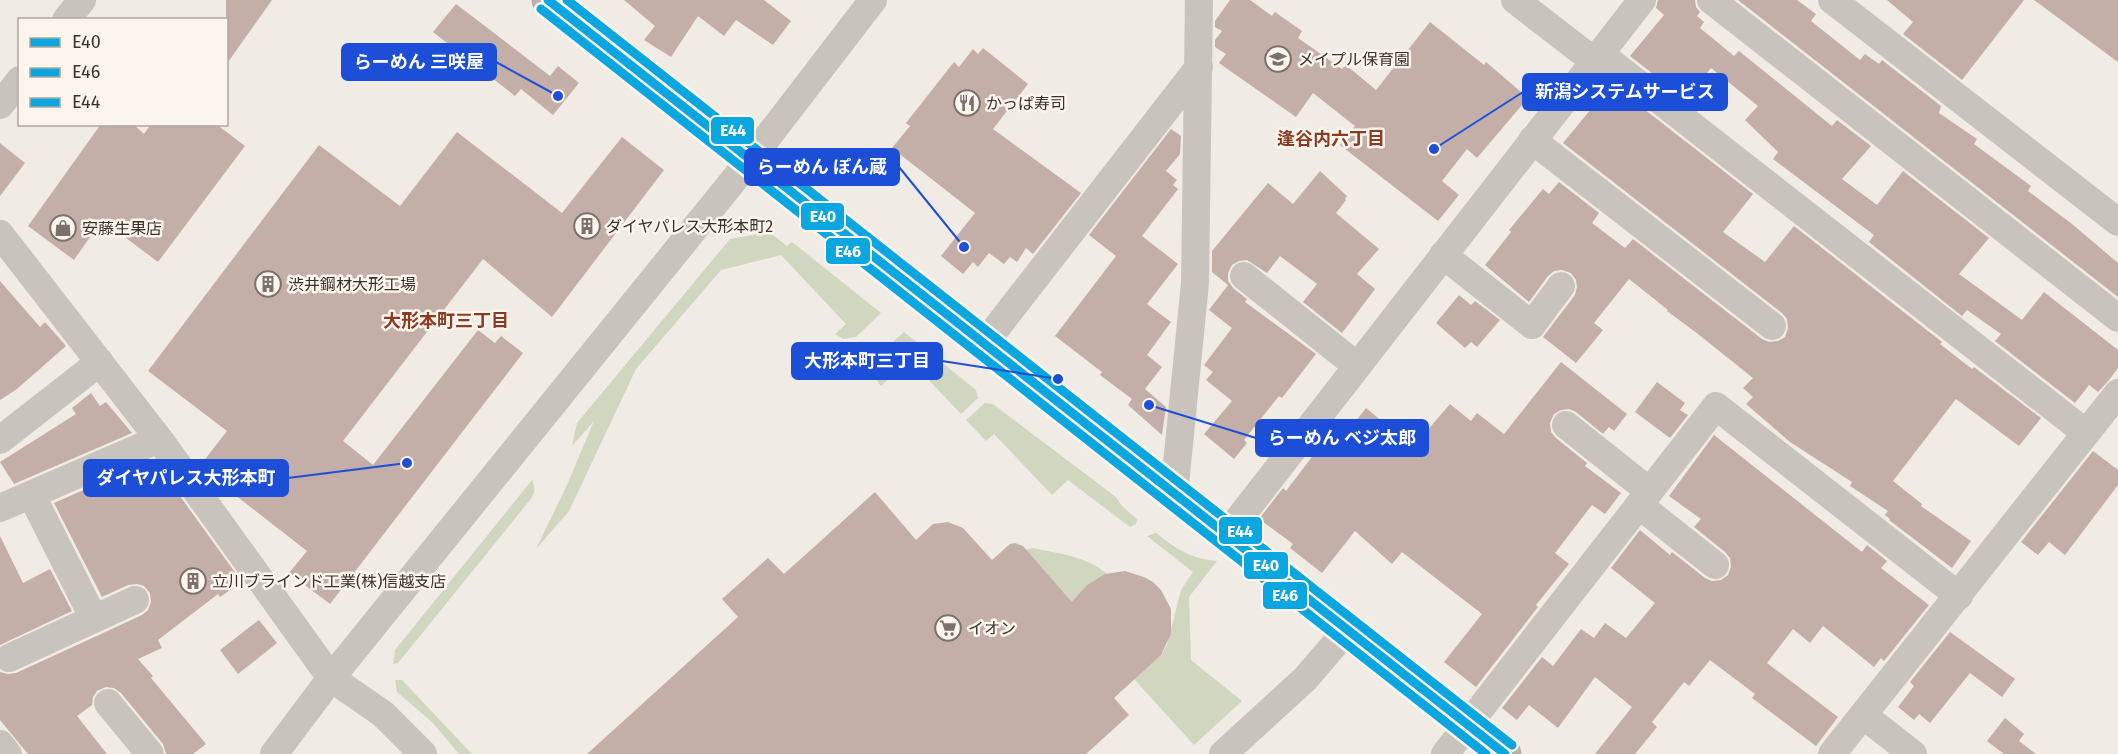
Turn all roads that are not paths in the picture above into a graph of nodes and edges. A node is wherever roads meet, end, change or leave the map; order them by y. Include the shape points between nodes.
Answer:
1 (82, 0) edge
2 (548, 0) edge
3 (873, 0) edge
4 (1199, 0) edge
5 (1515, 0) edge
6 (1642, 0) edge
7 (1711, 0) edge
8 (1832, 0) edge
9 (68, 18) edge
10 (1596, 57) junction
11 (1199, 67) junction
12 (18, 82) edge
13 (0, 105) edge
14 (1532, 140) junction
15 (750, 160) junction
16 (2118, 222) edge
17 (1, 237) edge
18 (1443, 255) junction
19 (1244, 276) dead end
20 (1561, 286) dead end
21 (2118, 318) edge
22 (1772, 326) dead end
23 (984, 344) junction
24 (100, 362) junction
25 (1358, 366) junction
26 (2115, 403) edge
27 (1566, 425) dead end
28 (2086, 433) junction
29 (159, 438) junction
30 (0, 440) edge
31 (1174, 494) junction
32 (32, 496) junction
33 (1644, 498) junction
34 (0, 508) edge
35 (1227, 534) junction
36 (1715, 565) dead end
37 (1959, 596) junction
38 (135, 600) dead end
39 (94, 619) junction
40 (1347, 630) junction
41 (9, 658) dead end
42 (331, 678) junction
43 (108, 703) dead end
44 (1863, 715) junction
45 (1467, 724) junction
46 (0, 744) edge
47 (8, 754) edge
48 (150, 754) edge
49 (274, 754) edge
50 (423, 754) edge
51 (1223, 754) edge
52 (1445, 754) edge
53 (1505, 754) edge
54 (1832, 754) edge
55 (1913, 754) edge

1 - 9 street
2 - 15 main road
3 - 15 street
4 - 11 street
5 - 10 street
6 - 10 street
7 - 21 street
8 - 16 street
10 - 14 street
10 - 28 street
11 - 23 street
11 - 31 street via 1195,283
12 - 13 street
14 - 18 street
14 - 22 street
15 - 23 main road
15 - 42 street
17 - 24 street
18 - 20 street via 1532,325
18 - 25 street
19 - 25 street
23 - 31 main road
24 - 29 street
24 - 30 street
25 - 35 street
26 - 28 street
27 - 33 street
28 - 37 street
29 - 32 street
29 - 42 street
31 - 35 main road
32 - 34 street
32 - 39 street
33 - 36 street
33 - 37 street via 1716,406
33 - 45 street
35 - 40 main road
37 - 44 street
38 - 39 street
39 - 41 street
40 - 45 main road
40 - 51 street via 1305,679
42 - 49 street
42 - 50 street via 383,714
43 - 48 street
44 - 54 street
44 - 55 street
45 - 52 street
45 - 53 main road
46 - 47 street

